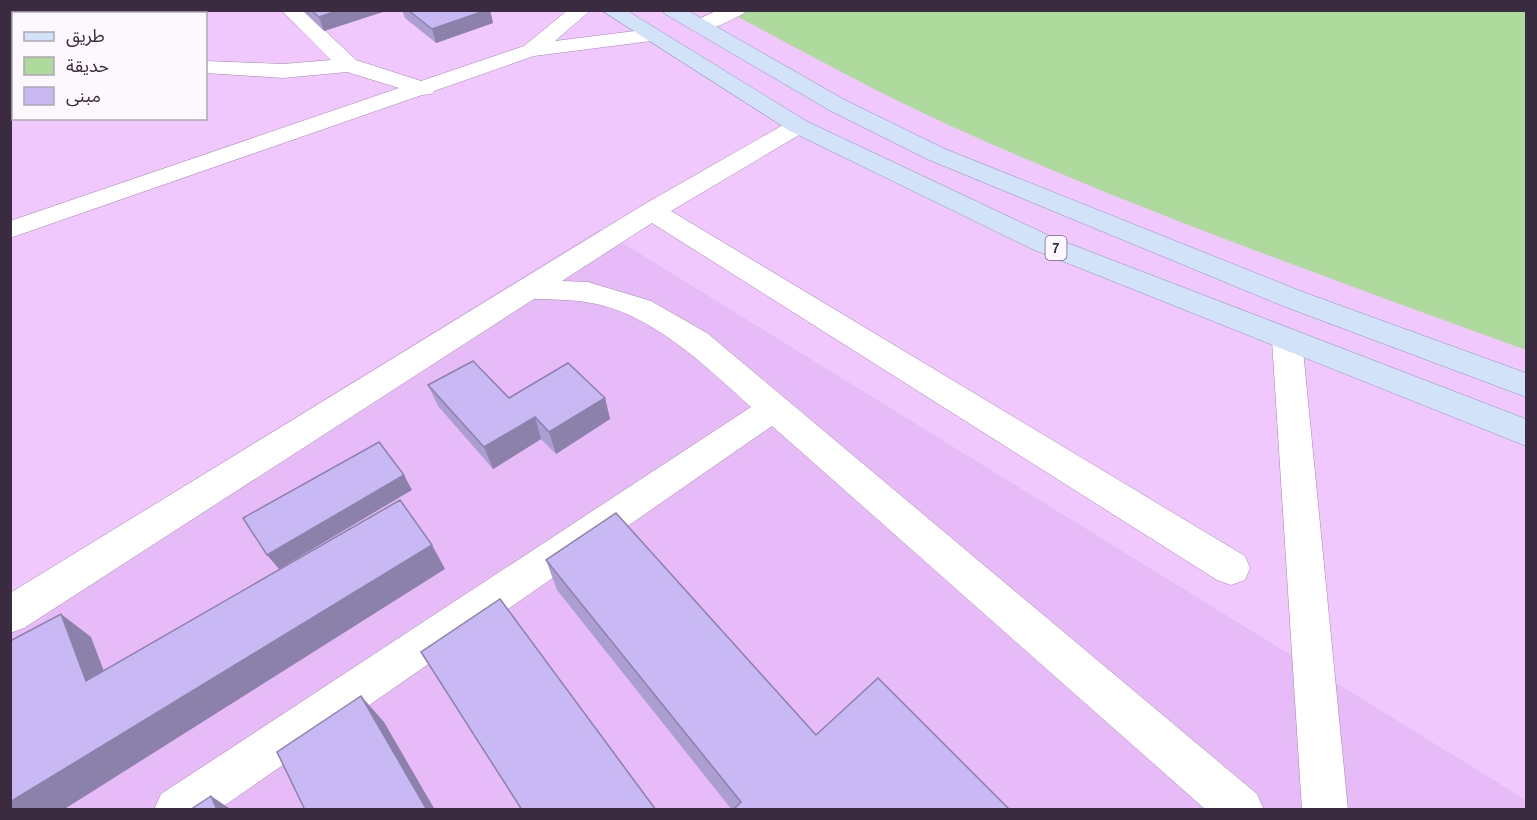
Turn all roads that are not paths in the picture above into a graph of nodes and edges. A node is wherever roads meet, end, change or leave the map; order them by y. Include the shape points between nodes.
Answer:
1 (291, 10) edge
2 (581, 10) edge
3 (611, 10) edge
4 (672, 10) edge
5 (736, 10) edge
6 (699, 26) junction
7 (651, 35) junction
8 (531, 50) junction
9 (348, 65) junction
10 (207, 67) edge
11 (424, 88) junction
12 (798, 126) junction
13 (652, 211) junction
14 (10, 230) edge
15 (528, 289) junction
16 (1287, 340) junction
17 (1527, 385) edge
18 (774, 408) junction
19 (1527, 433) edge
20 (1231, 568) dead end
21 (10, 615) edge
22 (177, 810) edge
23 (1241, 810) edge
24 (1326, 810) edge

1 - 9 street
2 - 8 street
3 - 7 main road, 7
4 - 6 main road
5 - 6 street
6 - 17 main road via 837,105 936,154 1293,299
7 - 8 street
7 - 12 main road, 7
8 - 11 street
9 - 10 street via 283,71
9 - 11 street
11 - 14 street
12 - 13 street
12 - 16 main road, 7 via 1042,243
13 - 15 street
13 - 20 street
15 - 18 street via 588,291 640,308 696,341
15 - 21 street
16 - 19 main road, 7
16 - 24 street
18 - 22 street
18 - 23 street

